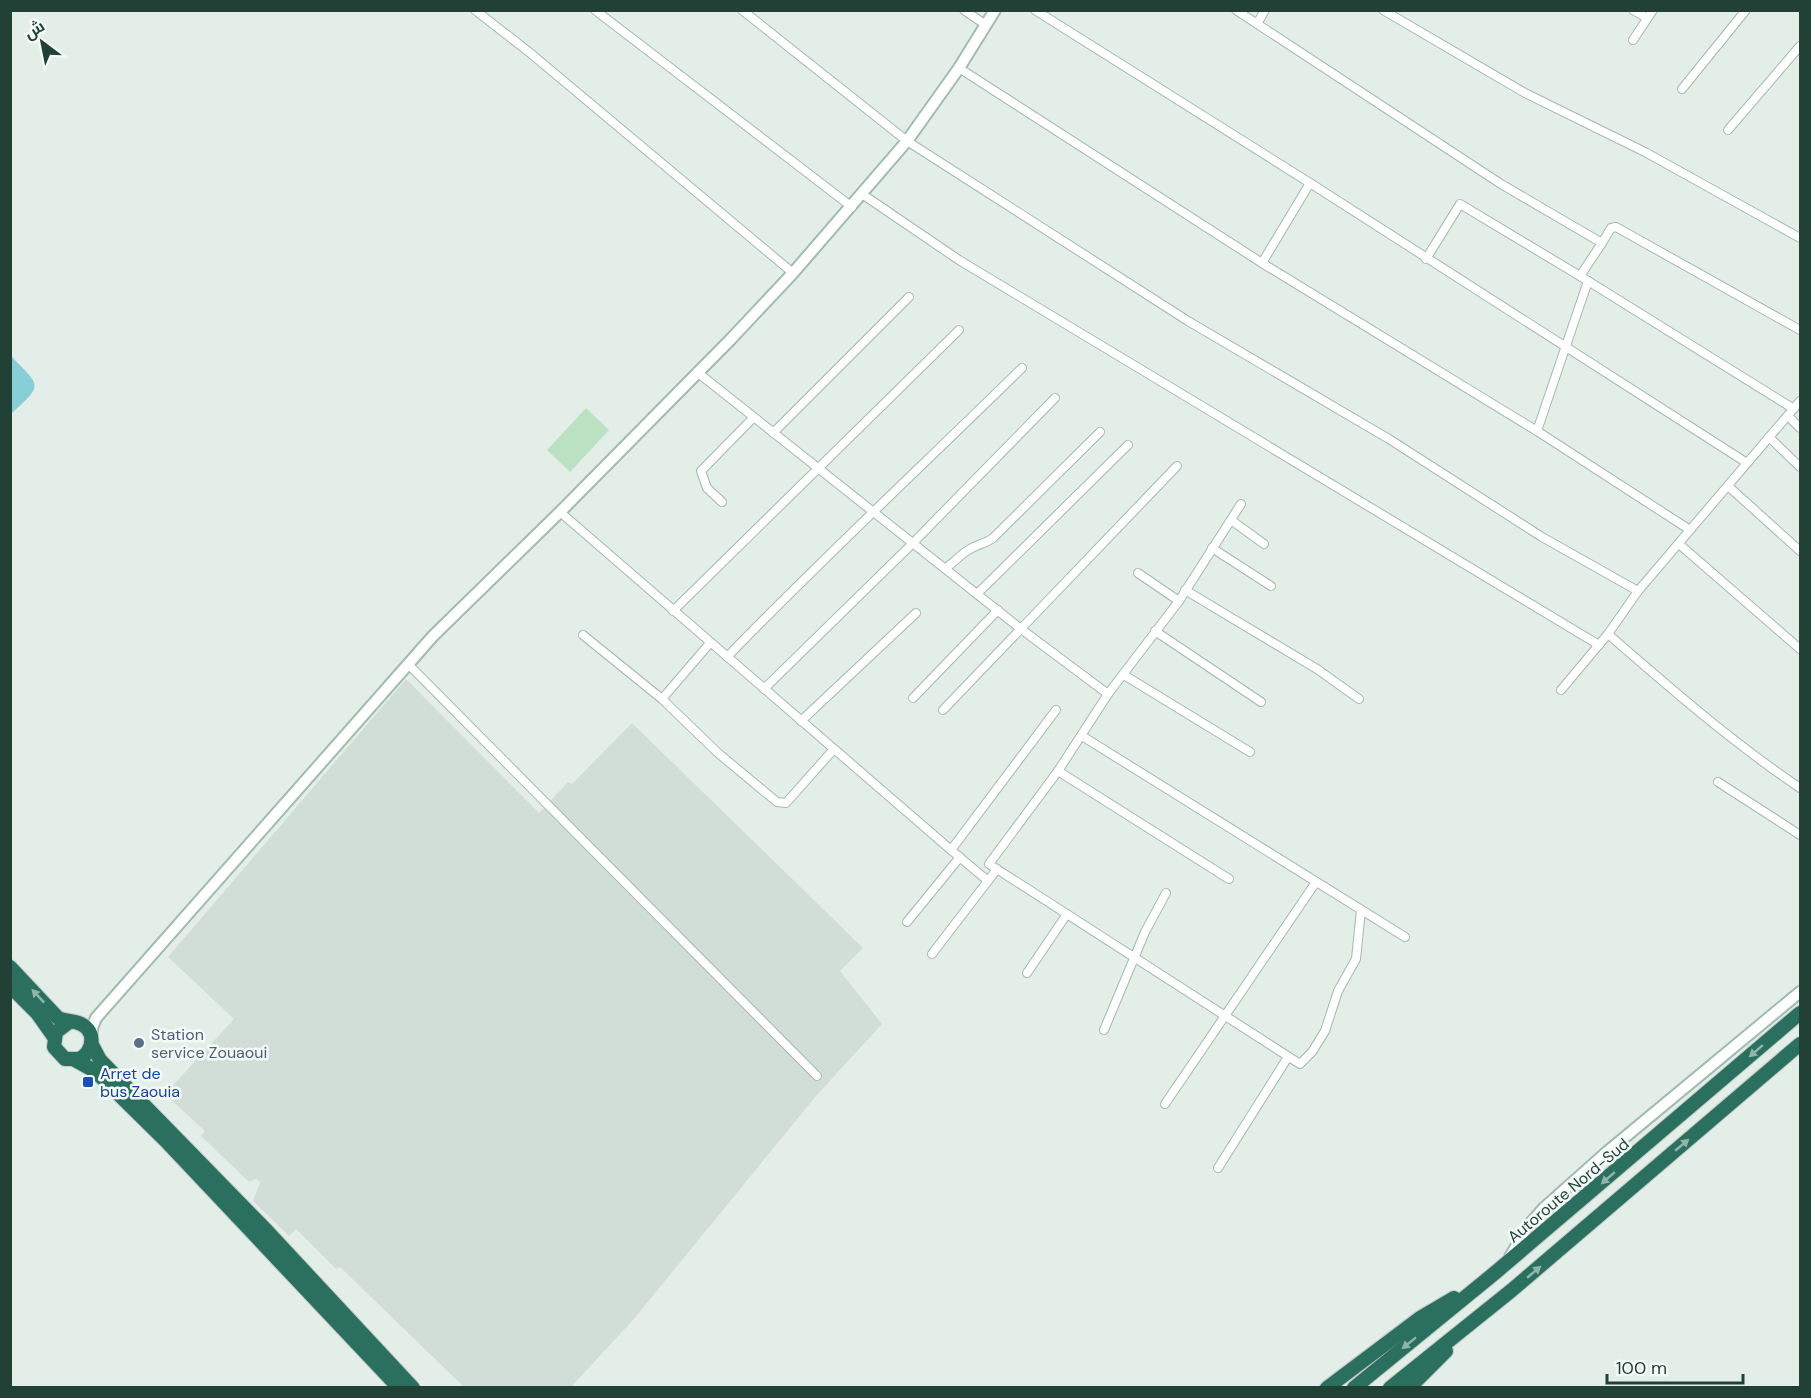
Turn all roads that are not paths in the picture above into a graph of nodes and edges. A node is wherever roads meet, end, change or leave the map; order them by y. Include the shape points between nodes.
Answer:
1 (475, 10) edge
2 (595, 10) edge
3 (742, 10) edge
4 (964, 10) edge
5 (996, 10) edge
6 (1035, 10) edge
7 (1236, 10) edge
8 (1265, 10) edge
9 (1383, 10) edge
10 (1633, 10) edge
11 (1653, 10) edge
12 (1746, 10) edge
13 (1647, 18) junction
14 (1257, 24) junction
15 (986, 26) junction
16 (1633, 40) dead end
17 (1800, 46) edge
18 (959, 68) junction
19 (1682, 89) dead end
20 (1728, 130) dead end
21 (907, 141) junction
22 (1310, 183) junction
23 (862, 194) junction
24 (852, 207) junction
25 (1800, 238) edge
26 (1602, 243) junction
27 (1426, 259) junction
28 (1262, 263) junction
29 (793, 273) junction
30 (1580, 276) junction
31 (1588, 281) junction
32 (909, 297) dead end
33 (959, 330) dead end
34 (1800, 330) edge
35 (1564, 347) junction
36 (1022, 368) dead end
37 (697, 372) junction
38 (1055, 398) dead end
39 (1800, 401) edge
40 (1794, 409) junction
41 (1788, 416) junction
42 (753, 417) junction
43 (1800, 428) edge
44 (1537, 431) junction
45 (1100, 432) dead end
46 (773, 433) junction
47 (1769, 438) junction
48 (1128, 445) dead end
49 (1748, 463) junction
50 (1177, 466) dead end
51 (1800, 467) edge
52 (818, 468) junction
53 (1728, 486) junction
54 (722, 502) dead end
55 (1241, 504) dead end
56 (560, 512) junction
57 (874, 513) junction
58 (1230, 520) junction
59 (1690, 530) junction
60 (913, 543) junction
61 (1263, 544) dead end
62 (1679, 544) junction
63 (1212, 548) junction
64 (1800, 551) edge
65 (946, 568) junction
66 (1138, 573) dead end
67 (1271, 586) dead end
68 (1185, 590) junction
69 (1638, 591) junction
70 (978, 593) junction
71 (1179, 601) junction
72 (998, 610) junction
73 (673, 611) junction
74 (916, 613) dead end
75 (1021, 629) junction
76 (1155, 631) junction
77 (1608, 634) junction
78 (583, 635) dead end
79 (710, 642) junction
80 (1599, 645) junction
81 (1800, 649) edge
82 (727, 657) junction
83 (408, 664) junction
84 (1124, 675) junction
85 (764, 689) junction
86 (1561, 690) dead end
87 (1108, 694) junction
88 (913, 698) dead end
89 (662, 699) junction
90 (1359, 699) dead end
91 (1262, 702) dead end
92 (943, 710) dead end
93 (1056, 710) dead end
94 (801, 721) junction
95 (1082, 736) junction
96 (834, 749) junction
97 (1250, 752) dead end
98 (1058, 771) junction
99 (1718, 782) dead end
100 (1800, 788) edge
101 (1800, 835) edge
102 (951, 850) junction
103 (960, 858) junction
104 (989, 864) junction
105 (997, 870) junction
106 (980, 874) junction
107 (1229, 879) dead end
108 (988, 881) junction
109 (1316, 882) junction
110 (1166, 893) dead end
111 (1361, 910) junction
112 (1067, 914) junction
113 (907, 922) dead end
114 (1405, 937) dead end
115 (932, 954) dead end
116 (1134, 957) junction
117 (10, 967) edge
118 (1027, 973) dead end
119 (10, 986) edge
120 (1800, 992) edge
121 (1800, 1013) edge
122 (1225, 1016) junction
123 (96, 1018) junction
124 (73, 1023) junction
125 (1104, 1030) dead end
126 (54, 1037) junction
127 (91, 1040) junction
128 (1800, 1044) edge
129 (1288, 1057) junction
130 (75, 1060) junction
131 (817, 1076) dead end
132 (1164, 1104) dead end
133 (1218, 1168) dead end
134 (1501, 1268) junction
135 (1512, 1290) junction
136 (399, 1388) edge
137 (413, 1388) edge
138 (1327, 1388) edge
139 (1354, 1388) edge
140 (1390, 1388) edge
141 (1409, 1388) edge

1 - 29 street
2 - 24 street
3 - 21 street
4 - 15 street
5 - 15 street
6 - 22 street
7 - 14 street
8 - 14 street
9 - 25 street via 1525,93 1645,152
10 - 13 street
11 - 13 street
12 - 19 street
13 - 16 street
14 - 26 street via 1502,184
15 - 18 street
17 - 20 street
18 - 21 street
18 - 28 street
21 - 23 street
21 - 69 street via 1188,321 1389,439 1542,537
22 - 27 street
22 - 28 street
23 - 24 street
23 - 80 street via 958,260
24 - 29 street
26 - 30 street
26 - 34 street via 1616,226
27 - 30 street via 1460,204
27 - 35 street
28 - 44 street
29 - 37 street
30 - 31 street
31 - 35 street
31 - 40 street
32 - 46 street
33 - 52 street
35 - 44 street
35 - 49 street
36 - 57 street
37 - 42 street
37 - 56 street
38 - 60 street
39 - 40 street
40 - 41 street
41 - 43 street
41 - 47 street
42 - 46 street
42 - 54 street via 701,471 707,488
44 - 59 street
45 - 65 street via 993,538 964,552
46 - 52 street
47 - 49 street
47 - 51 street
48 - 70 street
49 - 53 street
50 - 75 street
52 - 57 street
52 - 73 street
53 - 59 street
53 - 64 street
55 - 58 street
56 - 73 street
56 - 83 street
57 - 60 street
57 - 82 street
58 - 61 street
58 - 63 street
59 - 62 street
60 - 65 street
60 - 85 street
62 - 69 street
62 - 81 street
63 - 67 street
63 - 68 street
65 - 70 street
66 - 71 street
68 - 71 street
68 - 90 street via 1317,669
69 - 77 street
70 - 72 street
71 - 76 street
72 - 75 street
72 - 88 street
73 - 79 street
74 - 94 street
75 - 87 street
75 - 92 street
76 - 84 street
76 - 91 street
77 - 80 street
77 - 100 street via 1671,689
78 - 89 street
79 - 82 street
79 - 89 street
80 - 86 street
82 - 85 street
83 - 123 street
83 - 131 street
84 - 87 street
84 - 97 street
85 - 94 street
87 - 95 street
89 - 96 street via 777,802 786,803
93 - 102 street
94 - 96 street
95 - 98 street
95 - 109 street
96 - 102 street
98 - 104 street
98 - 107 street
99 - 101 street
102 - 103 street
103 - 106 street
103 - 113 street
104 - 105 street
104 - 106 street
105 - 108 street
105 - 112 street
106 - 108 street
108 - 115 street
109 - 111 street
109 - 122 street
110 - 116 street
111 - 114 street
111 - 129 street via 1356,959 1338,991 1325,1032 1300,1064
112 - 116 street
112 - 118 street
116 - 122 street
116 - 125 street
124 -> 117 highway via 58,1018
119 - 126 highway
120 - 134 street via 1544,1208
121 -> 134 highway, Autoroute Nord-Sud
122 - 129 street
122 - 132 street
123 - 124 street
123 - 127 street
124 - 126 highway via 58,1028
124 - 127 highway via 87,1028
126 - 130 highway via 57,1052 65,1059
127 - 130 highway via 88,1052
127 - 137 highway via 100,1060
135 -> 128 highway
129 - 133 street
130 - 136 highway via 95,1071 159,1134
134 - 138 highway via 1420,1318
134 -> 139 highway, Autoroute Nord-Sud
135 - 140 highway
135 - 141 highway

